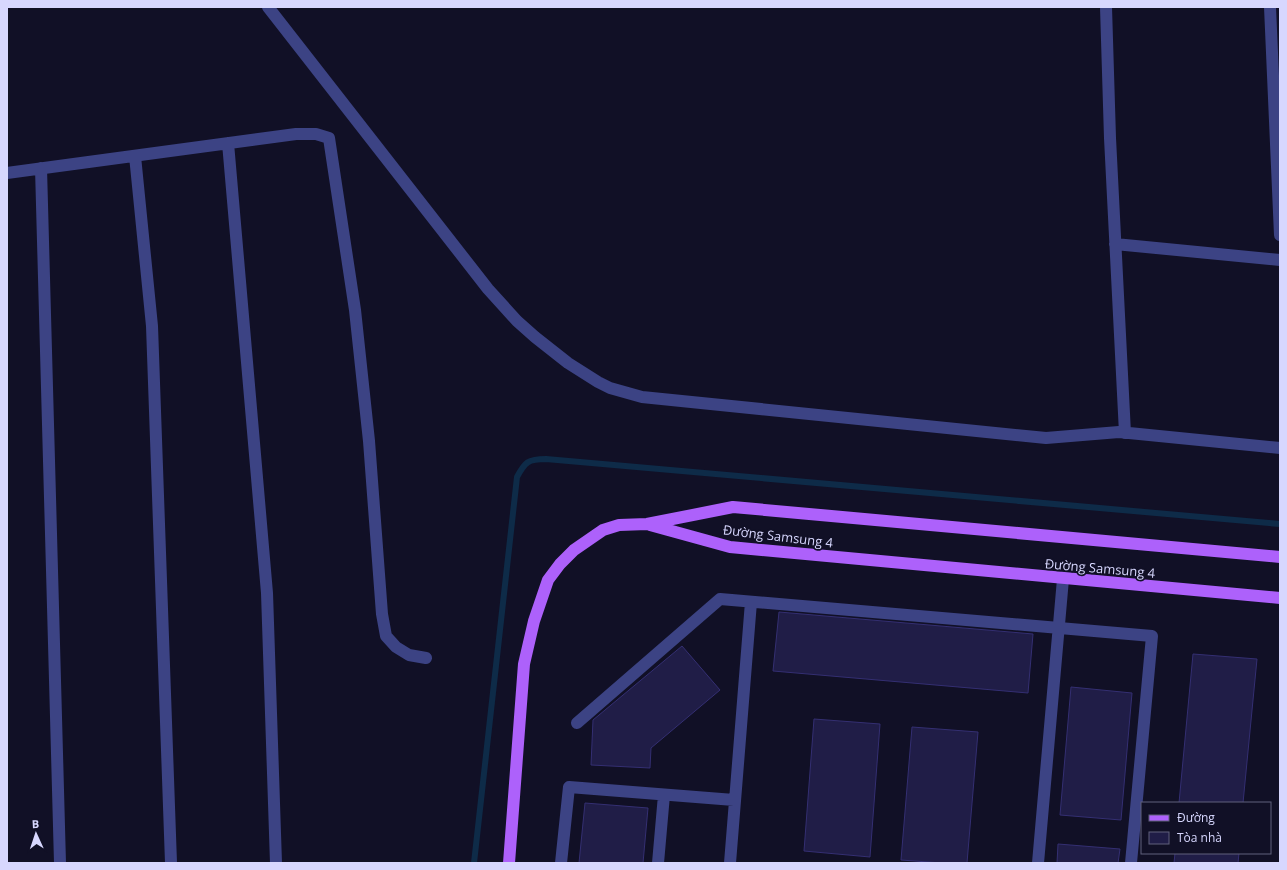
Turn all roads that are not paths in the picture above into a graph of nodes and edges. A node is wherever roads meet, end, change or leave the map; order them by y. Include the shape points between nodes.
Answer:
1 (268, 7) edge
2 (1106, 7) edge
3 (1270, 7) edge
4 (228, 143) junction
5 (134, 156) junction
6 (41, 168) junction
7 (7, 173) edge
8 (1280, 235) edge
9 (1116, 244) junction
10 (1280, 260) edge
11 (1125, 432) junction
12 (1280, 448) edge
13 (647, 524) junction
14 (1280, 556) edge
15 (1063, 579) junction
16 (1280, 598) edge
17 (751, 602) junction
18 (1058, 629) junction
19 (426, 658) dead end
20 (577, 723) dead end
21 (664, 795) junction
22 (734, 800) junction
23 (60, 863) edge
24 (171, 863) edge
25 (276, 863) edge
26 (509, 863) edge
27 (562, 863) edge
28 (658, 863) edge
29 (730, 863) edge
30 (1038, 863) edge
31 (1131, 863) edge

1 - 11 street via 488,289 517,321 548,348 598,382 642,397 1046,438
2 - 9 street
3 - 8 street
4 - 5 street
4 - 19 street via 305,133 329,138 356,317 386,636 396,647 409,655
4 - 25 street via 267,593
5 - 6 street
5 - 24 street via 152,326
6 - 7 street
6 - 23 street
9 - 10 street
9 - 11 street
11 - 12 street
13 - 14 main road, Đường Samsung 4 via 733,507
13 - 15 main road, Đường Samsung 4 via 730,547
13 - 26 main road via 603,530 574,550 548,580 534,621 524,664
15 - 16 main road, Đường Samsung 4
15 - 18 street
17 - 18 street
17 - 20 street via 720,599
17 - 22 street
18 - 30 street
18 - 31 street via 1152,636
21 - 22 street
21 - 27 street via 569,787
21 - 28 street
22 - 29 street

